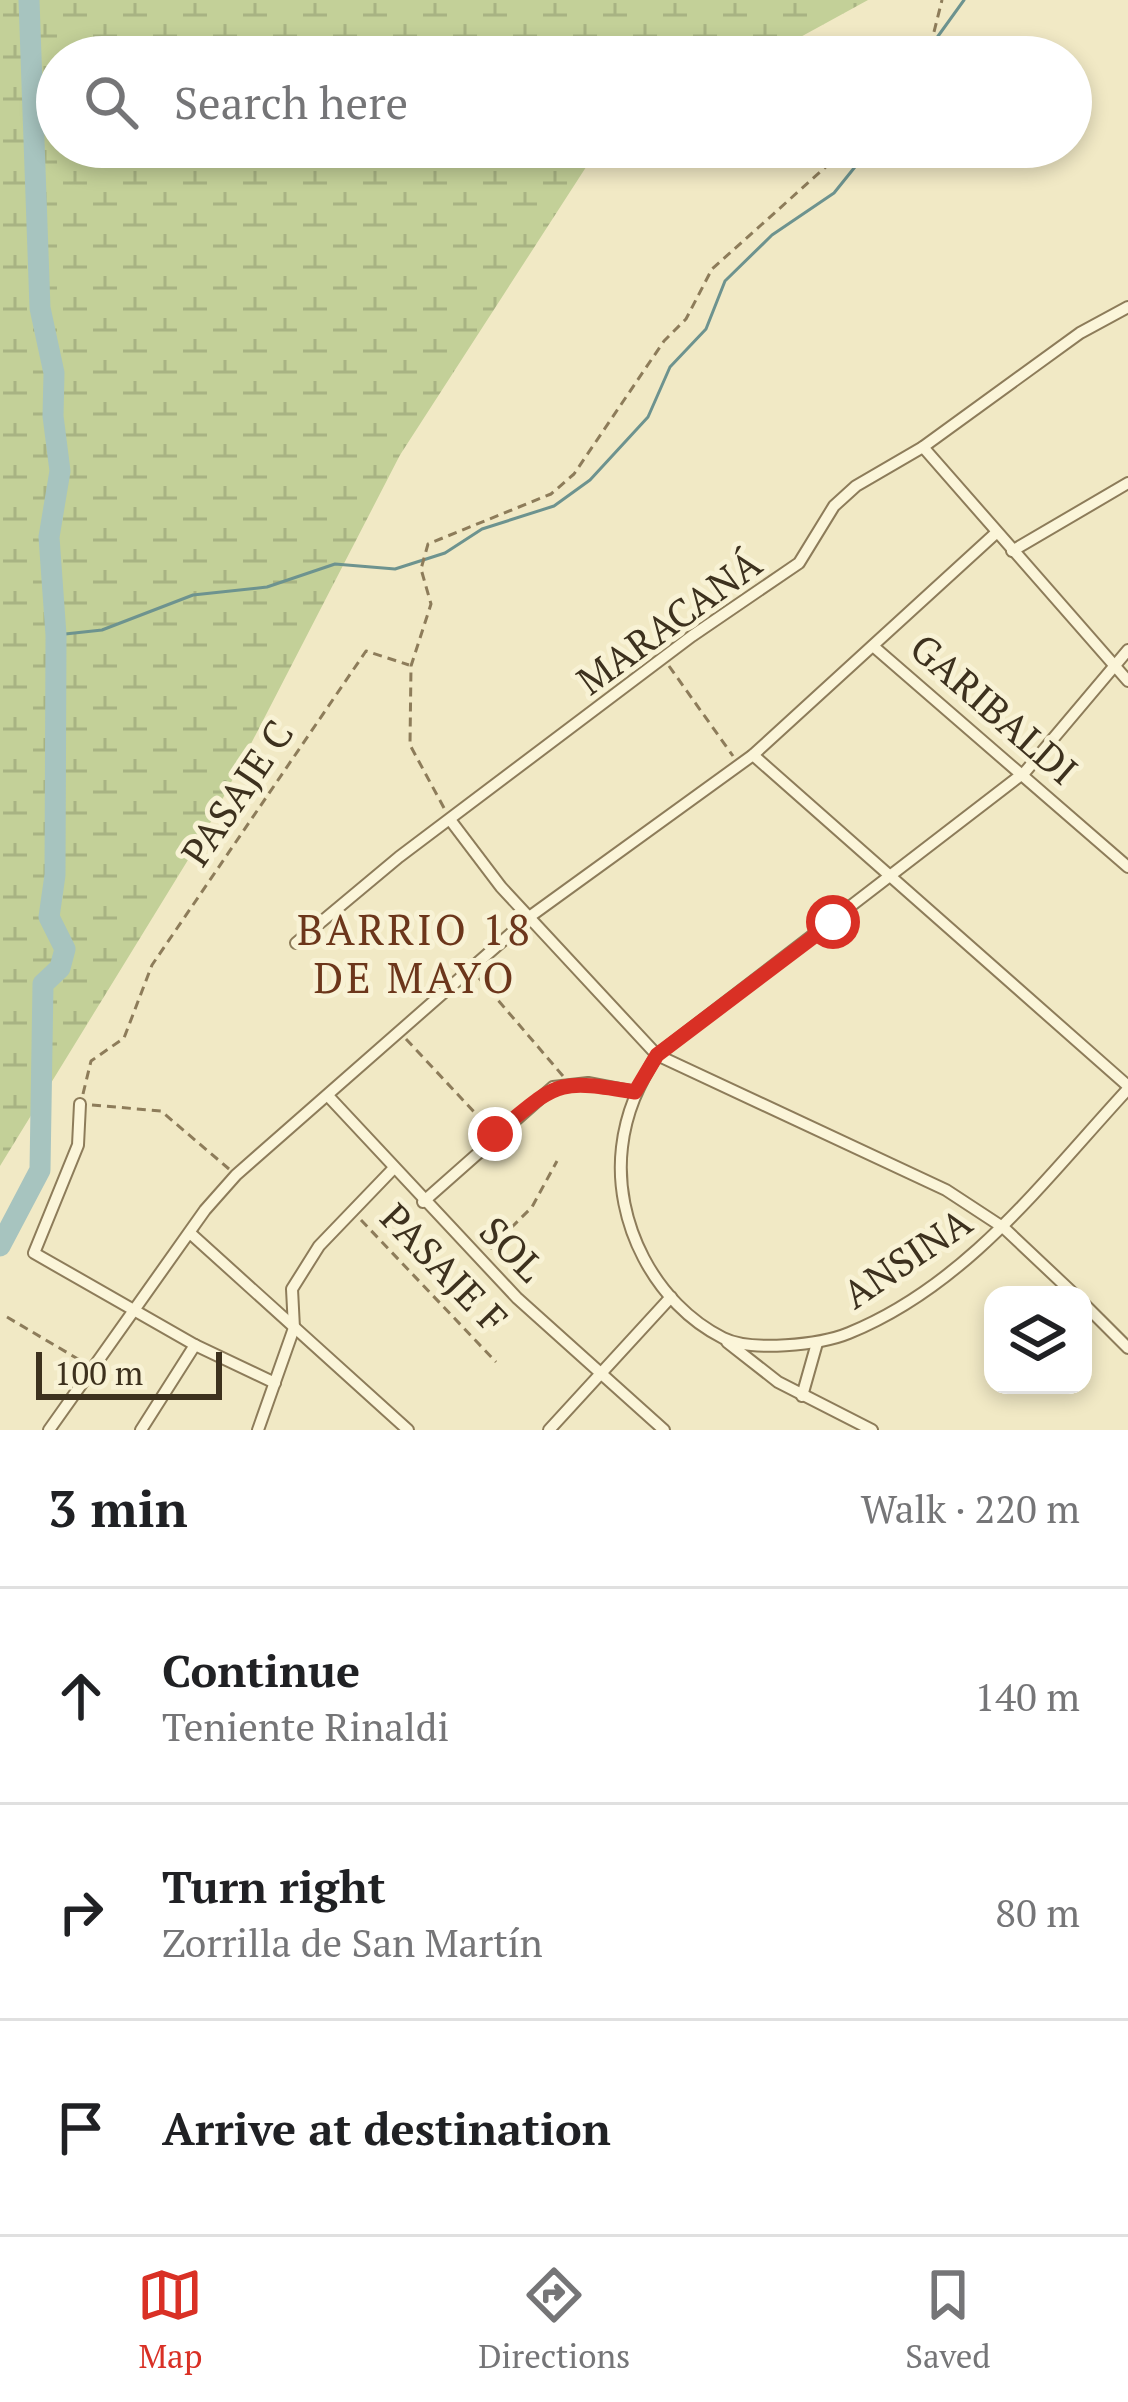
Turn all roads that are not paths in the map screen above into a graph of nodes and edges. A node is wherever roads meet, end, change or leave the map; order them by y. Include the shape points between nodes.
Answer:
1 (1128, 307) edge
2 (923, 446) junction
3 (1128, 483) edge
4 (996, 532) junction
5 (1012, 551) junction
6 (873, 646) junction
7 (1128, 650) edge
8 (1111, 665) junction
9 (1128, 681) edge
10 (754, 754) junction
11 (1024, 772) junction
12 (451, 820) junction
13 (1128, 867) edge
14 (892, 877) junction
15 (532, 915) junction
16 (296, 943) dead end
17 (657, 1055) junction
18 (1128, 1088) edge
19 (635, 1092) junction
20 (330, 1098) junction
21 (80, 1104) road end
22 (393, 1169) junction
23 (423, 1202) junction
24 (1004, 1228) junction
25 (190, 1233) junction
26 (1065, 1286) edge
27 (671, 1297) junction
28 (138, 1310) junction
29 (1092, 1312) edge
30 (294, 1328) junction
31 (725, 1340) junction
32 (817, 1343) junction
33 (196, 1346) junction
34 (1128, 1348) edge
35 (599, 1373) junction
36 (275, 1383) junction
37 (802, 1396) junction
38 (49, 1430) edge
39 (141, 1430) edge
40 (259, 1430) edge
41 (408, 1430) edge
42 (549, 1430) edge
43 (664, 1430) edge
44 (872, 1430) edge

1 - 2 street, MARACANÁ
2 - 4 street
2 - 12 street, MARACANÁ via 834,506 799,563
3 - 5 street
4 - 5 street
4 - 6 street
5 - 8 street
6 - 10 street
6 - 11 street, GARIBALDI
7 - 8 street
8 - 9 street
8 - 11 street
10 - 14 street
10 - 15 street
11 - 13 street, GARIBALDI
11 - 14 street
12 - 15 street
12 - 16 street, MARACANÁ
14 - 17 street
14 - 18 street
15 - 17 street
15 - 20 street
17 - 19 street
17 - 24 street via 946,1190
18 - 24 street, ANSINA
19 - 23 street via 553,1087
19 - 27 street via 622,1188 639,1249
20 - 22 street, SOL
20 - 25 street via 236,1175
21 - 28 street via 77,1145 34,1253
22 - 23 street, SOL
22 - 30 street via 319,1246 292,1288
23 - 35 street, SOL
24 - 26 street
24 - 32 street, ANSINA via 913,1298
25 - 28 street
25 - 30 street
27 - 31 street
27 - 35 street
28 - 33 street
28 - 38 street
29 - 34 street
30 - 36 street
30 - 41 street
31 - 32 street, ANSINA
31 - 37 street
32 - 37 street
33 - 36 street
33 - 39 street
35 - 42 street
35 - 43 street, SOL
36 - 40 street
37 - 44 street

